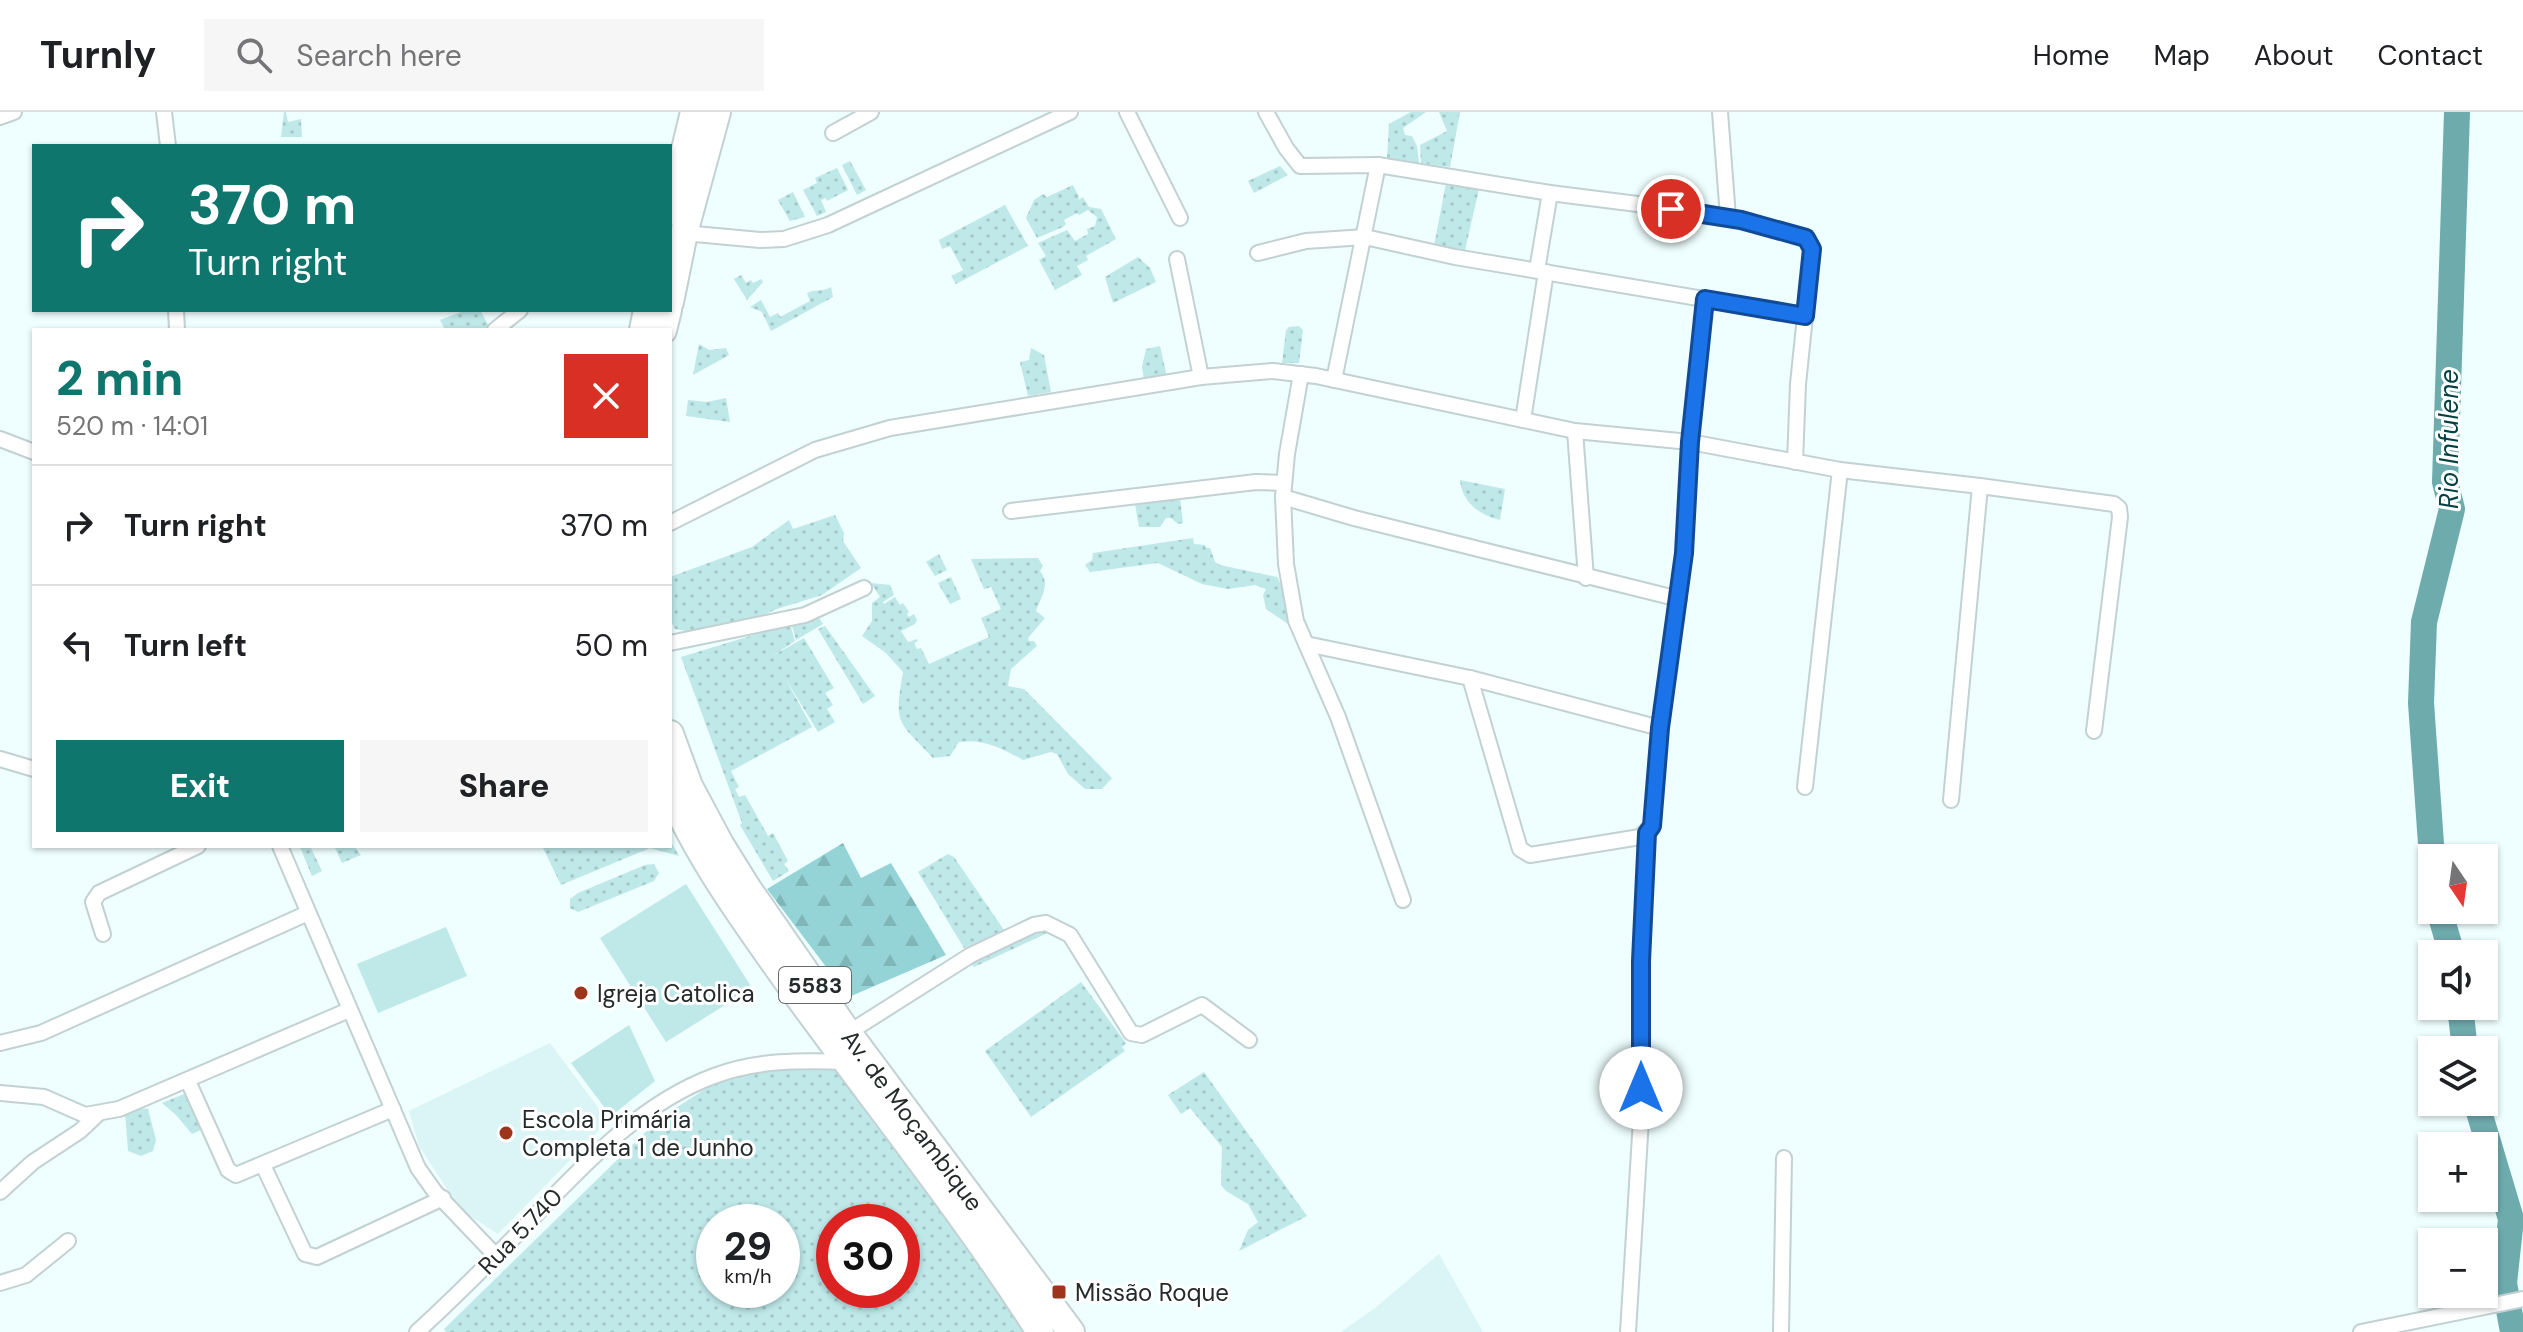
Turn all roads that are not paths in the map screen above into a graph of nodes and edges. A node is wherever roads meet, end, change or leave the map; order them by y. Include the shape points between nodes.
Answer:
1 (14, 112) edge
2 (164, 112) edge
3 (694, 112) edge
4 (717, 112) edge
5 (871, 112) edge
6 (1070, 112) edge
7 (1127, 112) edge
8 (1266, 112) edge
9 (1720, 112) edge
10 (0, 117) edge
11 (833, 133) dead end
12 (168, 144) edge
13 (1378, 165) junction
14 (1550, 193) junction
15 (675, 210) edge
16 (1728, 217) junction
17 (1180, 218) dead end
18 (1365, 237) junction
19 (1258, 253) dead end
20 (1177, 259) dead end
21 (672, 265) edge
22 (1541, 271) junction
23 (1705, 299) junction
24 (518, 312) edge
25 (1805, 316) junction
26 (498, 328) edge
27 (1301, 374) junction
28 (1201, 377) junction
29 (1334, 380) junction
30 (1523, 420) junction
31 (1575, 431) junction
32 (0, 439) edge
33 (1690, 442) junction
34 (32, 451) edge
35 (1795, 462) junction
36 (1840, 470) junction
37 (1980, 486) junction
38 (1284, 490) junction
39 (1011, 511) dead end
40 (672, 522) edge
41 (1586, 578) junction
42 (864, 588) dead end
43 (1679, 599) junction
44 (672, 643) edge
45 (1306, 644) junction
46 (1470, 678) junction
47 (1660, 728) junction
48 (2094, 731) dead end
49 (672, 739) edge
50 (0, 759) edge
51 (32, 768) edge
52 (1805, 787) dead end
53 (672, 795) edge
54 (1951, 800) dead end
55 (1647, 833) junction
56 (194, 848) edge
57 (281, 848) edge
58 (1403, 900) dead end
59 (308, 913) junction
60 (103, 934) dead end
61 (349, 1010) junction
62 (848, 1033) junction
63 (1249, 1040) dead end
64 (0, 1043) edge
65 (846, 1062) junction
66 (188, 1081) junction
67 (0, 1093) edge
68 (393, 1109) junction
69 (98, 1114) junction
70 (1784, 1158) dead end
71 (263, 1165) junction
72 (0, 1192) edge
73 (443, 1198) junction
74 (68, 1241) dead end
75 (496, 1256) junction
76 (0, 1283) edge
77 (2523, 1299) edge
78 (417, 1332) edge
79 (1040, 1332) edge
80 (1071, 1332) edge
81 (1628, 1332) edge
82 (1781, 1332) edge
83 (2361, 1332) edge

1 - 10 street
2 - 12 street
3 - 15 highway
4 - 15 highway
5 - 11 street
6 - 15 street via 828,225 784,239 760,240
7 - 17 street
8 - 13 street via 1300,166
9 - 16 street
13 - 14 street
13 - 18 street
14 - 16 street
14 - 22 street
15 - 21 highway
16 - 25 street via 1806,238 1812,249
18 - 19 street via 1306,241
18 - 22 street
18 - 29 street
20 - 28 street
22 - 23 street
22 - 30 street
23 - 25 street
23 - 33 street
24 - 26 street
25 - 35 street
27 - 28 street
27 - 29 street
27 - 38 street
28 - 40 street via 890,428 815,450
29 - 30 street
30 - 31 street
31 - 33 street
31 - 41 street
32 - 34 street
33 - 35 street
33 - 43 street
35 - 36 street
36 - 37 street
36 - 52 street
37 - 48 street via 2119,508
37 - 54 street
38 - 39 street via 1256,482
38 - 41 street via 1354,518
38 - 45 street via 1286,564 1296,621
41 - 43 street
42 - 44 street via 805,615
43 - 47 street
45 - 46 street
45 - 58 street via 1338,717
46 - 47 street
46 - 55 street via 1520,849 1530,855
47 - 55 street via 1652,826
49 - 62 highway, Av. de Moçambique / 5583 via 720,844
50 - 51 street
53 - 65 highway, Av. de Moçambique / 5583 via 731,899
55 - 81 street via 1641,1119
56 - 60 street via 99,893 93,902
57 - 59 street
59 - 61 street
59 - 64 street via 41,1033
61 - 66 street
61 - 68 street
62 - 63 street via 971,955 1046,923 1070,935 1131,1033 1142,1035 1202,1005
62 - 80 highway, Av. de Moçambique / 5583
65 - 75 street, Rua 5.740 via 778,1061 714,1075 655,1106 584,1166
65 - 79 highway, Av. de Moçambique / 5583 via 979,1238
66 - 69 street
66 - 71 street via 232,1175
67 - 69 street via 44,1097 77,1113
68 - 71 street
68 - 73 street via 418,1168
69 - 72 street
70 - 82 street
71 - 73 street via 311,1257
73 - 75 street
74 - 76 street via 26,1275
75 - 78 street, Rua 5.740
77 - 83 street

